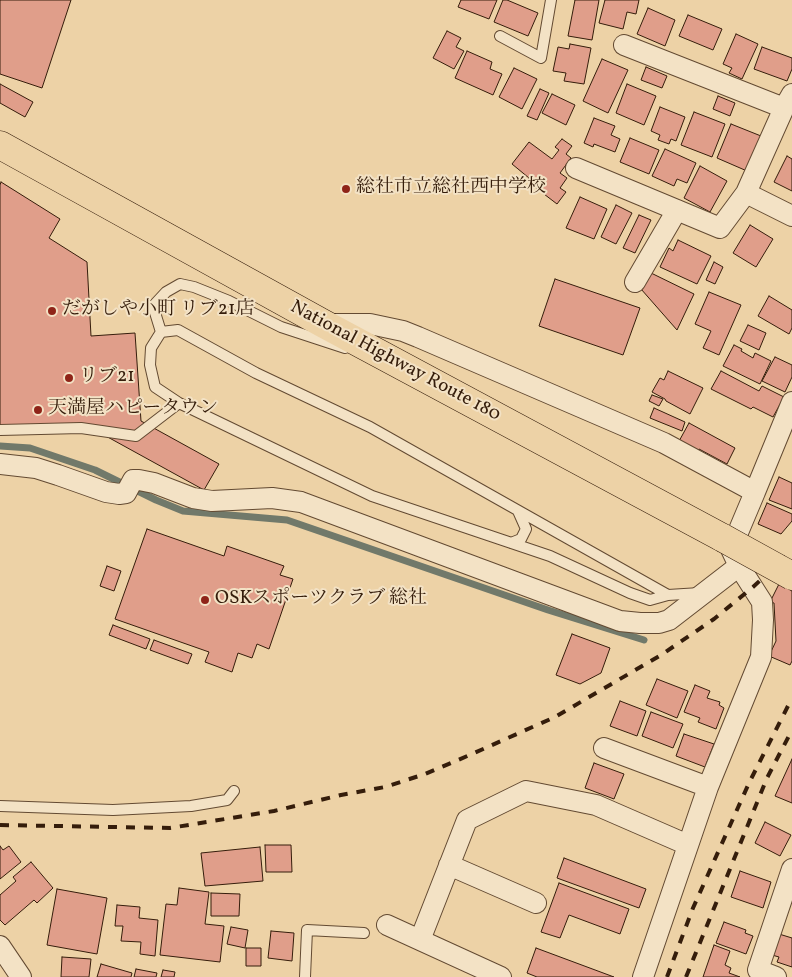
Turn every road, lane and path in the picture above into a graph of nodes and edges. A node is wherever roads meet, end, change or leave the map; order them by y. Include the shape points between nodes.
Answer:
1 (550, 0) edge
2 (500, 36) dead end
3 (624, 45) dead end
4 (788, 101) edge
5 (0, 145) edge
6 (576, 168) dead end
7 (746, 193) junction
8 (676, 210) junction
9 (792, 216) edge
10 (635, 282) dead end
11 (324, 324) junction
12 (161, 332) junction
13 (418, 336) junction
14 (372, 349) junction
15 (402, 366) junction
16 (792, 402) edge
17 (179, 403) junction
18 (0, 430) edge
19 (0, 464) edge
20 (755, 492) junction
21 (518, 511) junction
22 (511, 543) junction
23 (739, 566) junction
24 (792, 576) edge
25 (705, 593) junction
26 (668, 595) junction
27 (604, 748) dead end
28 (708, 787) junction
29 (234, 791) dead end
30 (0, 806) edge
31 (688, 845) junction
32 (449, 865) junction
33 (792, 869) edge
34 (536, 903) dead end
35 (387, 925) dead end
36 (364, 933) dead end
37 (420, 940) junction
38 (0, 946) edge
39 (763, 975) edge
40 (21, 977) edge
41 (305, 977) edge
42 (501, 977) edge
43 (643, 977) edge

1 - 2 lane via 541,58
3 - 4 street
4 - 7 street
5 - 11 highway, National Highway Route 180
6 - 8 street
7 - 8 street via 720,228
7 - 9 street
8 - 10 street
11 - 13 street via 370,324
11 - 14 highway, National Highway Route 180
12 - 14 lane via 154,306 166,292 180,284 229,301 281,327 316,339 344,348
12 - 17 lane via 151,348 150,365 155,387
12 - 21 lane via 178,330 256,373 370,427
13 - 15 street
13 - 20 street via 664,442
14 - 15 highway, National Highway Route 180
15 - 24 highway, National Highway Route 180, bridge
16 - 20 street
17 - 18 lane via 136,436 81,428
17 - 22 lane via 372,496
19 - 25 street via 36,468 119,494 139,480 212,501 272,498 300,502 620,621 640,624 669,620
20 - 23 street via 731,549
21 - 22 lane via 526,528 522,540
21 - 26 lane
22 - 26 lane via 550,556 630,594 650,600
23 - 25 street
23 - 28 street via 762,602 761,657
25 - 26 lane
27 - 28 street
28 - 31 street
29 - 30 lane via 227,800 191,806 113,810
31 - 32 street via 596,805 526,791 467,820
31 - 43 street
32 - 34 street
32 - 37 street
33 - 39 street
35 - 37 street
36 - 41 lane via 306,930
37 - 42 street
38 - 40 street

